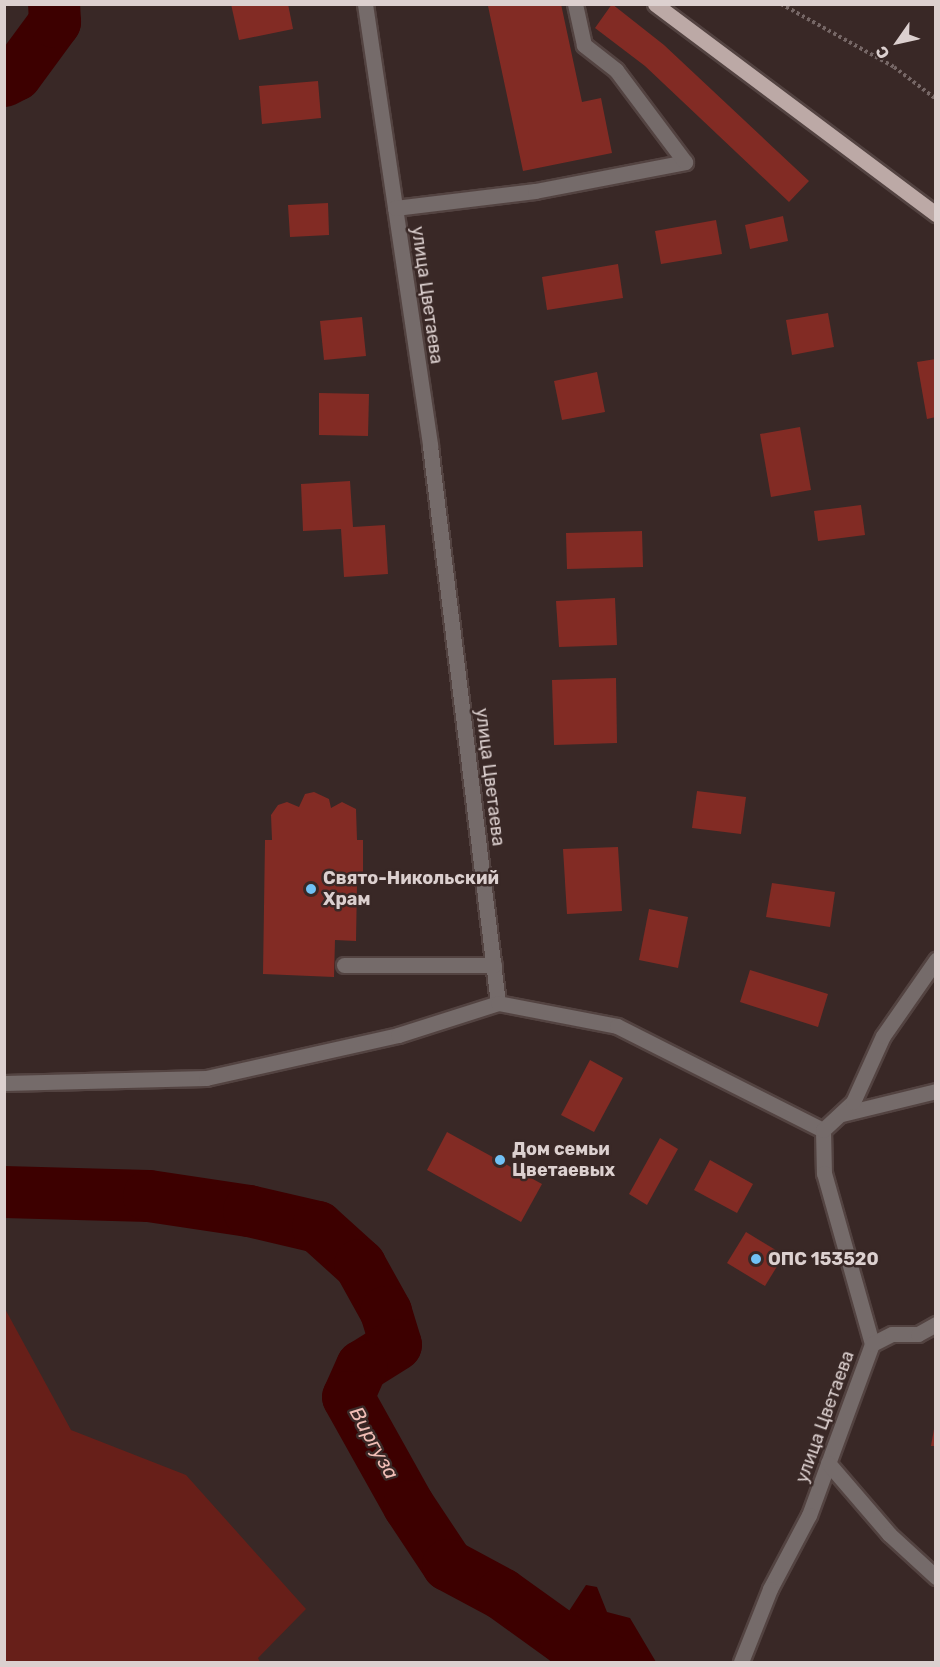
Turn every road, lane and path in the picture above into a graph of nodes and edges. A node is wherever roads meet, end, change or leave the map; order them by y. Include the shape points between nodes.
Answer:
1 (365, 4) edge
2 (575, 4) edge
3 (655, 4) edge
4 (781, 4) edge
5 (936, 99) edge
6 (395, 208) junction
7 (936, 214) edge
8 (936, 960) edge
9 (344, 964) dead end
10 (494, 965) junction
11 (498, 1003) junction
12 (4, 1083) edge
13 (936, 1091) edge
14 (839, 1115) junction
15 (823, 1130) junction
16 (936, 1324) edge
17 (872, 1344) junction
18 (828, 1463) junction
19 (936, 1577) edge
20 (741, 1662) edge

1 - 6 street, улица Цветаева
2 - 6 street via 584,45 616,70 685,162 535,191
3 - 7 main road
4 - 5 path via 894,67
6 - 10 street, улица Цветаева via 430,446
8 - 14 street via 883,1036 853,1102
9 - 10 street
10 - 11 street, улица Цветаева
11 - 12 street via 398,1035 206,1078
11 - 15 street via 617,1026
13 - 14 street
14 - 15 street
15 - 17 street, улица Цветаева via 824,1173
16 - 17 street via 918,1334 892,1334
17 - 18 street, улица Цветаева
18 - 19 street via 889,1534
18 - 20 street, улица Цветаева via 809,1515 770,1589

